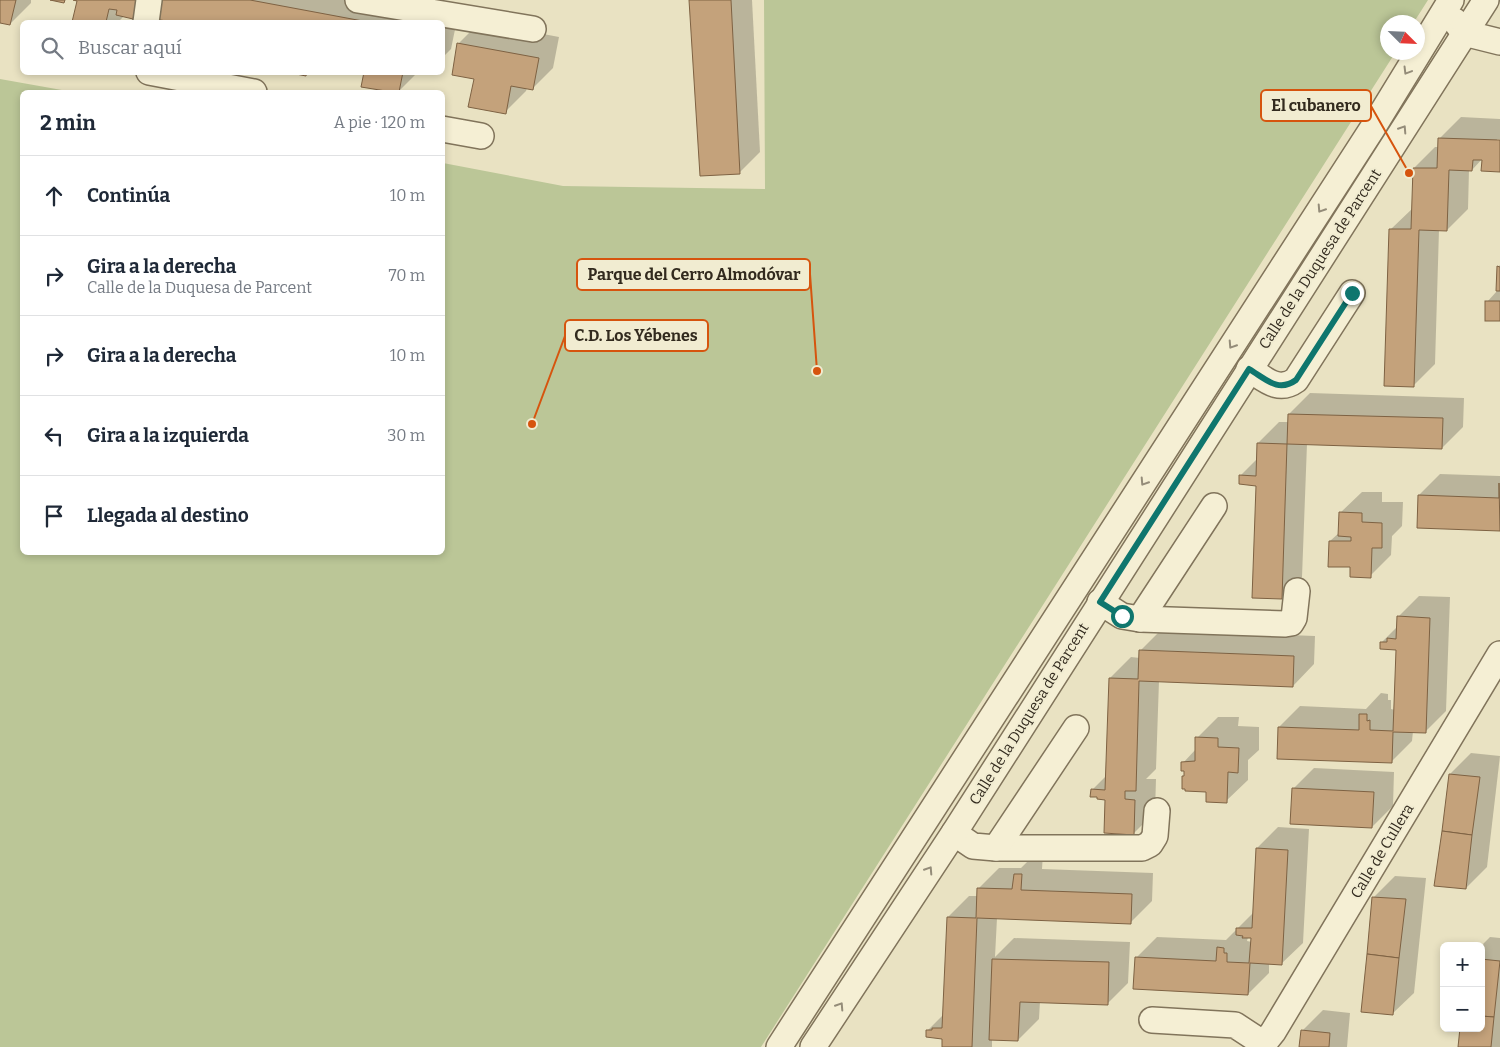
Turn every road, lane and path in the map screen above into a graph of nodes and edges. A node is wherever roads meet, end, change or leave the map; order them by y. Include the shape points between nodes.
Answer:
1 (149, 0) edge
2 (358, 0) edge
3 (1451, 0) edge
4 (1462, 0) edge
5 (1486, 0) edge
6 (146, 20) edge
7 (533, 29) dead end
8 (1464, 34) junction
9 (1500, 42) edge
10 (164, 75) edge
11 (243, 90) edge
12 (445, 129) edge
13 (481, 136) dead end
14 (1352, 293) dead end
15 (1249, 369) junction
16 (1214, 506) dead end
17 (1297, 591) dead end
18 (1100, 602) junction
19 (1140, 619) junction
20 (1500, 654) edge
21 (1076, 728) dead end
22 (1156, 811) dead end
23 (954, 833) junction
24 (996, 848) junction
25 (1152, 1020) dead end
26 (1263, 1045) edge
27 (779, 1047) edge
28 (813, 1047) edge

1 - 6 street
2 - 7 street
3 -> 27 street, Calle de la Duquesa de Parcent via 1362,146
4 - 8 street via 1454,19
5 - 8 street, Calle de la Duquesa de Parcent
8 - 9 street
15 -> 8 street, Calle de la Duquesa de Parcent
10 - 11 street
12 - 13 street
14 - 15 street via 1296,380 1288,386 1276,385
15 - 18 street, Calle de la Duquesa de Parcent
16 - 19 street
17 - 19 street via 1291,623
18 - 19 street via 1122,616
18 - 23 street, Calle de la Duquesa de Parcent
20 - 26 street, Calle de Cullera
21 - 24 street
22 - 24 street via 1154,836 1150,844 1142,848
23 - 24 street via 973,846
28 -> 23 street, Calle de la Duquesa de Parcent
25 - 26 street via 1235,1025

